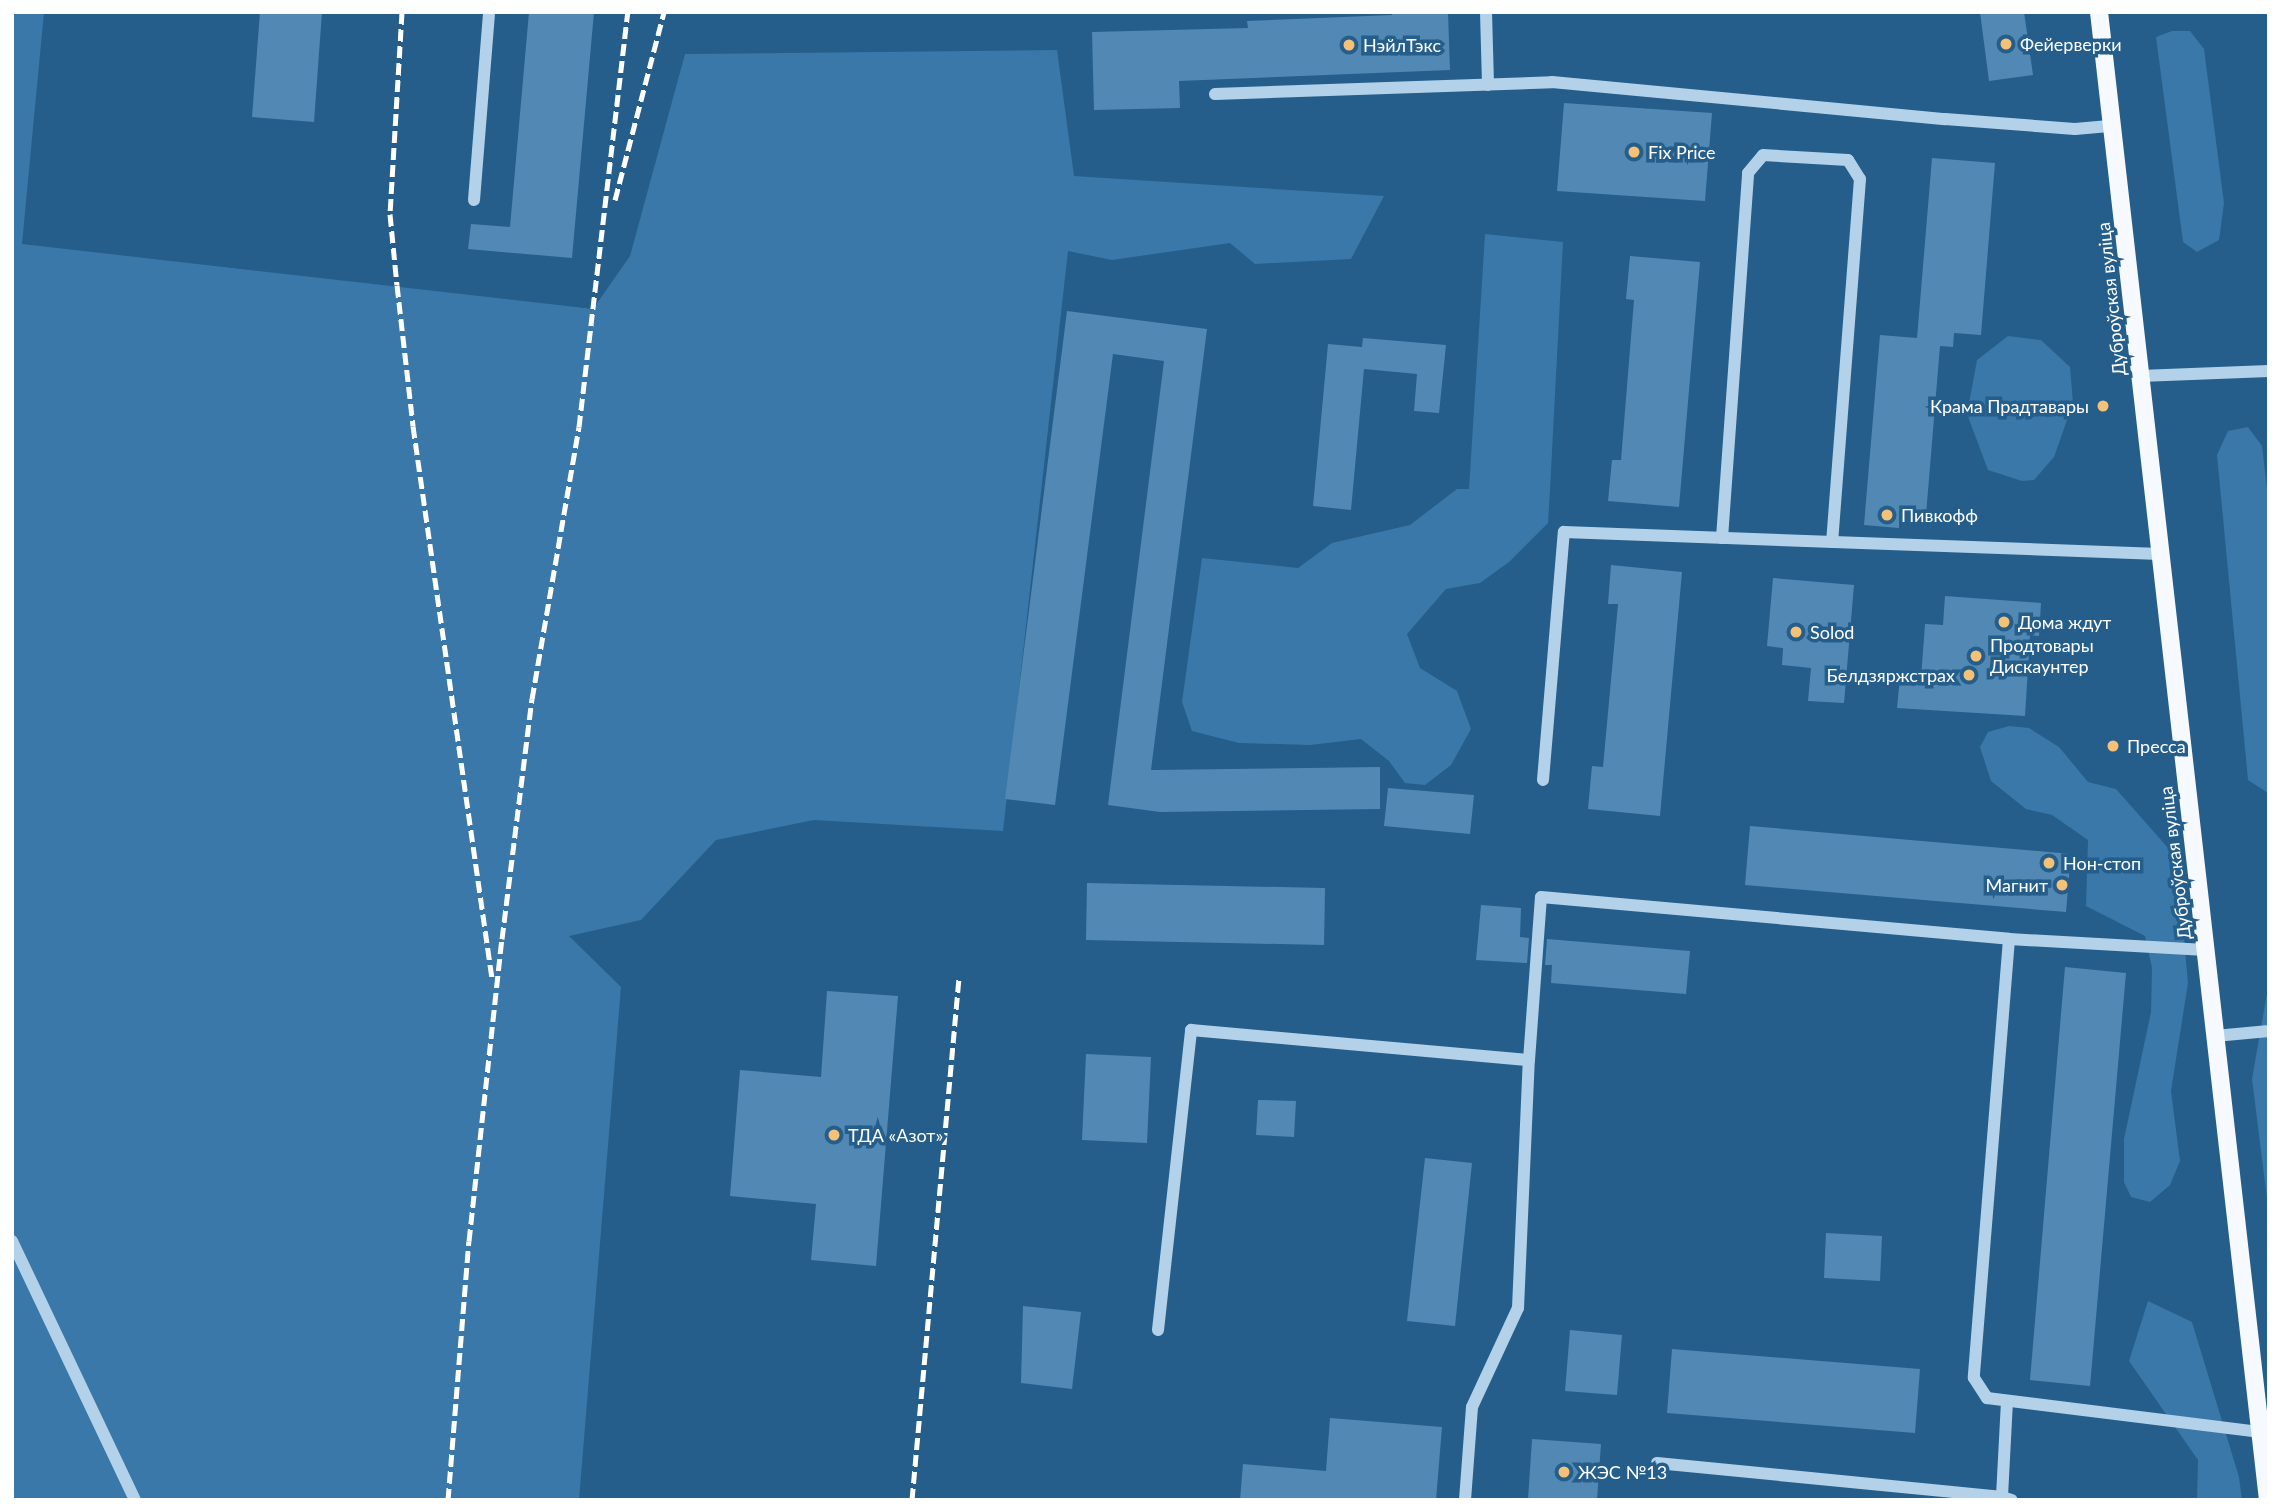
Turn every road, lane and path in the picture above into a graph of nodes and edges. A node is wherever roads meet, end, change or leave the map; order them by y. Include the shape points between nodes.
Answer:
1 (489, 12) edge
2 (1486, 12) edge
3 (2099, 12) edge
4 (1488, 85) junction
5 (1215, 94) dead end
6 (2112, 126) junction
7 (474, 200) dead end
8 (2269, 371) edge
9 (2140, 376) junction
10 (1722, 538) junction
11 (1832, 542) junction
12 (2161, 554) junction
13 (1543, 780) dead end
14 (2008, 939) junction
15 (2206, 950) junction
16 (2269, 1031) edge
17 (2215, 1036) junction
18 (1529, 1060) junction
19 (12, 1241) edge
20 (1158, 1330) dead end
21 (2007, 1401) junction
22 (2261, 1432) junction
23 (1657, 1463) dead end
24 (2007, 1498) edge
25 (135, 1500) edge
26 (1465, 1500) edge
27 (2269, 1500) edge

1 - 7 street
2 - 4 street
3 - 6 main road, Дуброўская вуліца
4 - 5 street
4 - 6 street via 1552,82 1958,120 2075,129
6 - 9 main road, Дуброўская вуліца
8 - 9 street
9 - 12 main road, Дуброўская вуліца
10 - 11 street
10 - 11 street via 1748,173 1763,155 1848,160 1860,179
10 - 13 street via 1564,532
11 - 12 street
12 - 15 main road, Дуброўская вуліца
14 - 15 street
14 - 18 street via 1541,897
14 - 21 street via 1975,1378 1987,1398
15 - 17 main road, Дуброўская вуліца
16 - 17 street
17 - 22 main road, Дуброўская вуліца
18 - 20 street via 1191,1030
18 - 26 street via 1518,1308 1472,1407
19 - 25 street
21 - 22 street
21 - 24 street
22 - 27 main road, Дуброўская вуліца
23 - 24 street

